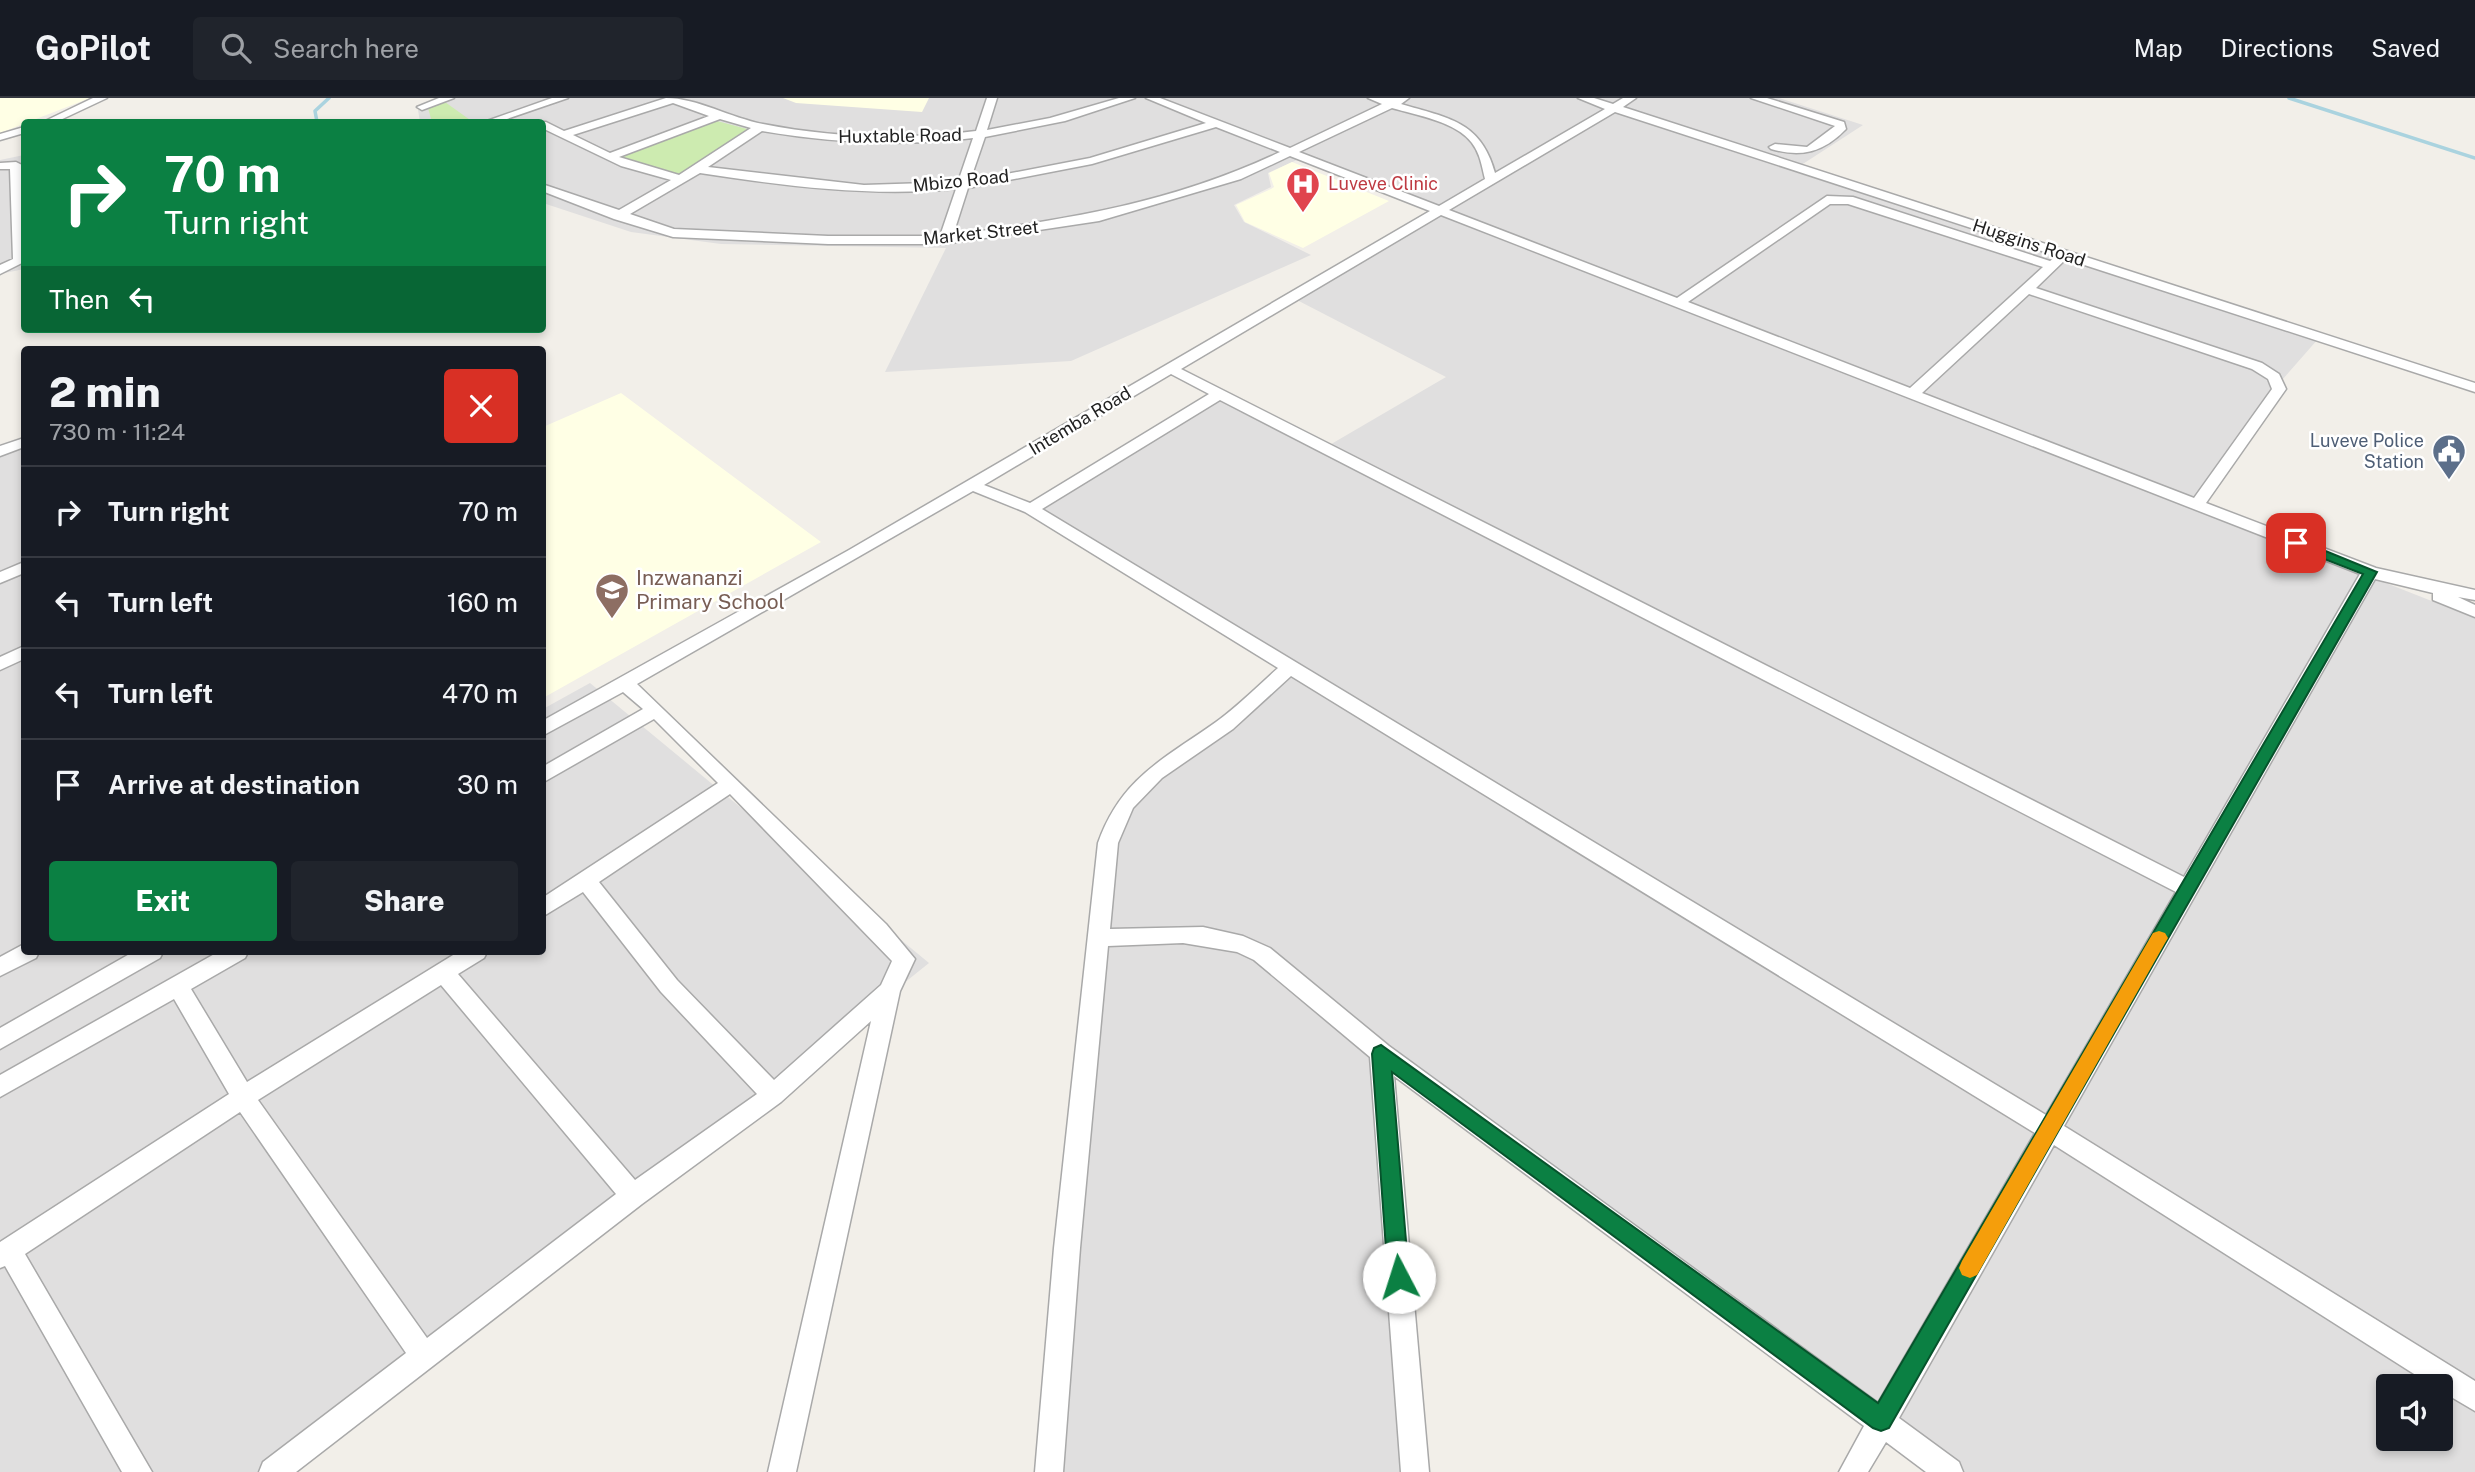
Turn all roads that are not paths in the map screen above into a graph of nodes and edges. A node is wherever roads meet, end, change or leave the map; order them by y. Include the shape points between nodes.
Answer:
1 (102, 98) edge
2 (449, 98) edge
3 (563, 98) edge
4 (992, 98) edge
5 (1130, 98) edge
6 (1151, 98) edge
7 (1373, 98) edge
8 (1404, 98) edge
9 (1583, 98) edge
10 (1756, 98) edge
11 (673, 99) edge
12 (1623, 101) edge
13 (422, 103) edge
14 (1391, 104) junction
15 (518, 113) junction
16 (719, 116) junction
17 (55, 119) edge
18 (499, 119) edge
19 (532, 119) edge
20 (1218, 123) junction
21 (546, 125) edge
22 (760, 127) junction
23 (21, 131) edge
24 (565, 134) junction
25 (982, 135) junction
26 (0, 136) edge
27 (1292, 151) junction
28 (609, 157) junction
29 (0, 166) edge
30 (698, 169) junction
31 (679, 180) junction
32 (1491, 181) junction
33 (963, 185) junction
34 (546, 189) edge
35 (1442, 211) junction
36 (618, 216) junction
37 (945, 240) junction
38 (2065, 255) junction
39 (2052, 266) junction
40 (0, 270) edge
41 (2026, 289) junction
42 (1679, 302) junction
43 (1169, 368) junction
44 (2475, 388) edge
45 (1913, 393) junction
46 (1219, 395) junction
47 (972, 485) junction
48 (2197, 505) junction
49 (1031, 509) junction
50 (21, 568) edge
51 (2371, 572) junction
52 (0, 578) edge
53 (2413, 584) junction
54 (2475, 595) edge
55 (2475, 611) edge
56 (21, 654) edge
57 (0, 664) edge
58 (1291, 666) junction
59 (624, 683) junction
60 (656, 710) junction
61 (546, 728) edge
62 (546, 774) edge
63 (731, 784) junction
64 (586, 881) junction
65 (2187, 888) junction
66 (546, 906) edge
67 (1100, 938) junction
68 (21, 954) edge
69 (147, 955) edge
70 (232, 955) edge
71 (471, 955) edge
72 (3, 960) edge
73 (444, 973) junction
74 (178, 986) junction
75 (890, 990) junction
76 (0, 1039) edge
77 (1381, 1054) junction
78 (0, 1087) edge
79 (774, 1095) junction
80 (243, 1097) junction
81 (2050, 1130) junction
82 (633, 1196) junction
83 (4, 1253) edge
84 (424, 1356) junction
85 (2475, 1398) edge
86 (1881, 1420) junction
87 (138, 1472) edge
88 (273, 1472) edge
89 (782, 1472) edge
90 (1049, 1472) edge
91 (1415, 1472) edge
92 (1853, 1472) edge
93 (1949, 1472) edge

1 - 17 street
2 - 13 street
3 - 15 street
4 - 25 street
5 - 25 street, Huxtable Road
6 - 20 street
7 - 14 street
8 - 14 street, Market Street
9 - 12 street, Huggins Road
10 - 12 street via 1840,124 1841,129 1807,153 1797,154
11 - 16 street, Huxtable Road
11 - 24 street
12 - 32 street, Intemba Road
12 - 38 street, Huggins Road
14 - 27 street, Market Street
14 - 32 street via 1472,136
15 - 18 street
15 - 19 street
16 - 22 street, Huxtable Road
16 - 28 street
20 - 27 street
20 - 33 street, Mbizo Road via 1104,159
21 - 24 street
22 - 25 street, Huxtable Road via 880,140
22 - 30 street
23 - 26 street
24 - 28 street
25 - 33 street
27 - 35 street
27 - 37 street, Market Street via 1237,177 1134,209 1046,227
28 - 31 street
29 - 40 street via 16,165 19,261
30 - 31 street
30 - 33 street, Mbizo Road via 833,186
31 - 36 street
32 - 35 street, Intemba Road
33 - 37 street
34 - 36 street, Market Street
35 - 42 street
35 - 43 street, Intemba Road
36 - 37 street, Market Street via 673,233
38 - 39 street
38 - 44 street, Huggins Road
39 - 41 street
39 - 42 street via 1849,200 1828,200
41 - 45 street
41 - 48 street via 2257,366 2274,377 2279,389
42 - 45 street
43 - 46 street
43 - 47 street, Intemba Road
45 - 48 street
46 - 49 street
46 - 65 street
47 - 49 street
47 - 59 street, Intemba Road
48 - 51 street
49 - 58 street
50 - 52 street
51 - 53 street
51 - 65 street
53 - 54 street
53 - 55 street
56 - 57 street
58 - 67 street via 1226,724 1155,773 1120,810 1108,843
58 - 81 street
59 - 60 street
59 - 61 street, Intemba Road
60 - 62 street
60 - 63 street
63 - 64 street
63 - 75 street via 901,953 904,959
64 - 66 street
64 - 79 street via 669,986
65 - 81 street
67 - 77 street via 1180,934 1243,943
67 - 90 street
68 - 72 street
69 - 76 street
70 - 74 street
71 - 73 street
73 - 80 street
73 - 82 street
74 - 78 street
74 - 80 street
75 - 79 street
75 - 89 street
77 - 86 street
77 - 91 street
79 - 82 street
80 - 83 street
80 - 84 street
81 - 85 street
81 - 86 street
82 - 84 street
83 - 87 street
84 - 88 street
86 - 92 street
86 - 93 street

